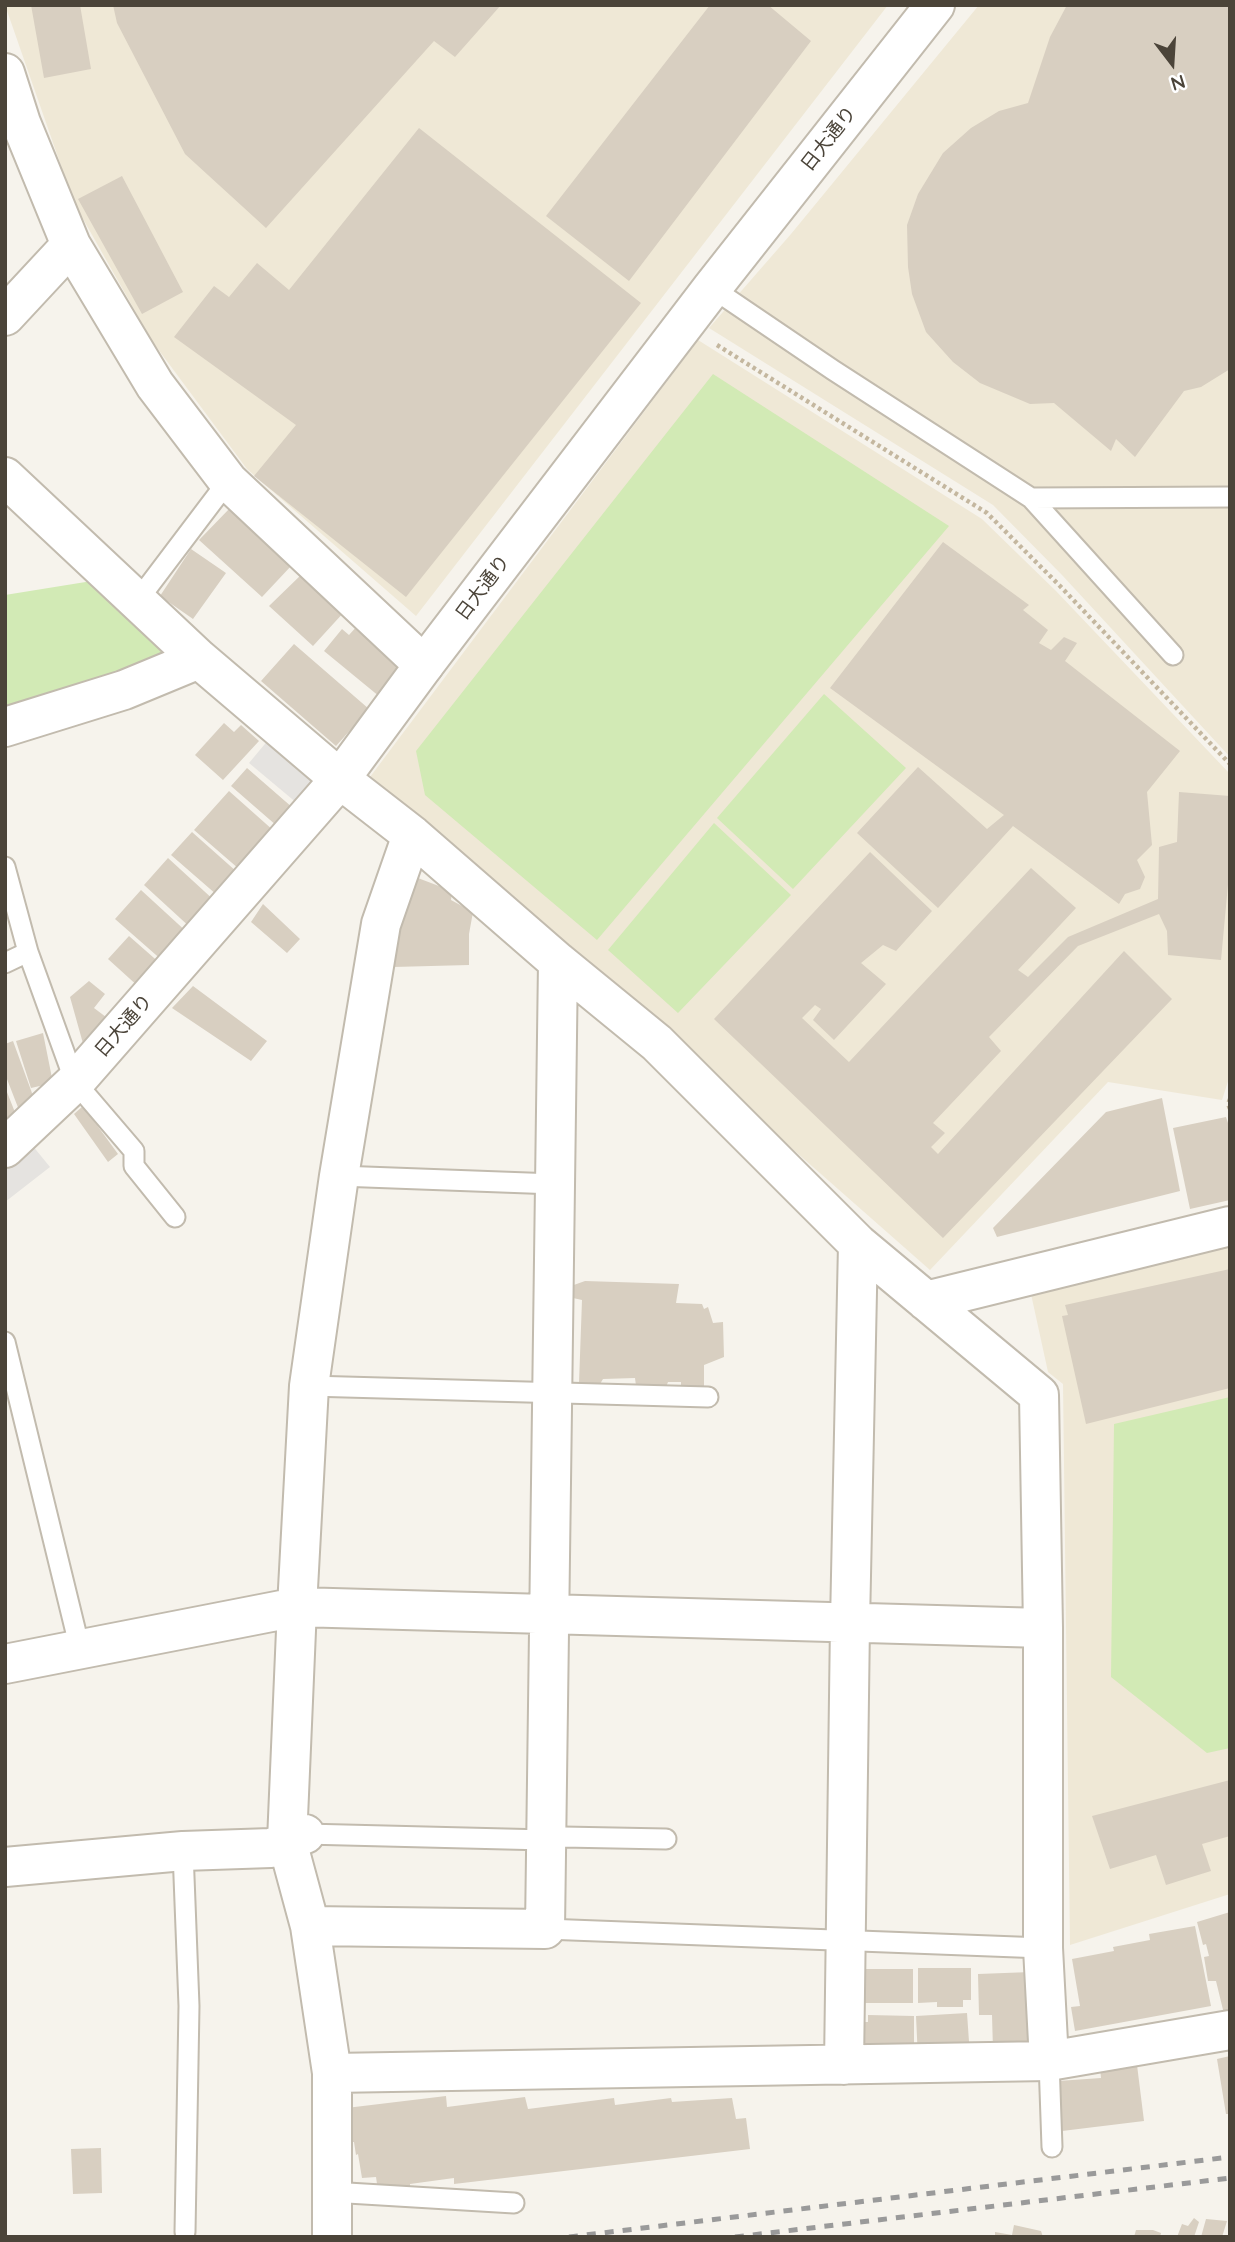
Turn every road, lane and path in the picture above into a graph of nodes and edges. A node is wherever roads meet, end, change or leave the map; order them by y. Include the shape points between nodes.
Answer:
1 (935, 5) edge
2 (5, 73) edge
3 (71, 245) junction
4 (712, 288) junction
5 (5, 316) edge
6 (684, 324) junction
7 (5, 477) edge
8 (228, 481) junction
9 (1230, 497) edge
10 (1031, 498) junction
11 (138, 600) junction
12 (1173, 655) dead end
13 (199, 659) junction
14 (424, 665) junction
15 (5, 727) edge
16 (1230, 764) edge
17 (340, 779) junction
18 (412, 835) junction
19 (5, 867) edge
20 (28, 952) junction
21 (558, 962) junction
22 (5, 963) edge
23 (75, 1082) junction
24 (1230, 1099) edge
25 (1230, 1109) edge
26 (5, 1148) edge
27 (339, 1176) junction
28 (555, 1184) junction
29 (175, 1217) dead end
30 (1230, 1226) edge
31 (858, 1244) junction
32 (926, 1301) junction
33 (5, 1342) edge
34 (309, 1386) junction
35 (553, 1393) junction
36 (708, 1397) dead end
37 (297, 1607) junction
38 (549, 1615) junction
39 (850, 1623) junction
40 (1043, 1628) junction
41 (80, 1649) junction
42 (5, 1664) edge
43 (296, 1837) junction
44 (666, 1839) dead end
45 (546, 1840) junction
46 (183, 1851) junction
47 (5, 1867) edge
48 (310, 1926) junction
49 (545, 1929) junction
50 (845, 1941) junction
51 (1043, 1948) junction
52 (1230, 2030) edge
53 (1049, 2061) junction
54 (844, 2065) junction
55 (332, 2073) junction
56 (1052, 2147) dead end
57 (331, 2192) junction
58 (514, 2203) dead end
59 (185, 2232) dead end
60 (332, 2237) edge

1 - 4 street, 日大通り
2 - 3 street
3 - 5 street
3 - 8 street via 156,385
4 - 6 street, 日大通り
4 - 10 lane
6 - 14 street, 日大通り
6 - 16 path via 987,513
7 - 11 street
8 - 11 lane
8 - 14 street
9 - 10 lane
10 - 12 lane
11 - 13 street
13 - 15 street via 124,690
13 - 17 street
14 - 17 street, 日大通り
17 - 18 street
17 - 23 street, 日大通り
18 - 21 street
18 - 27 street via 381,924
19 - 20 lane
20 - 22 lane
20 - 23 lane
21 - 28 street
21 - 31 street via 657,1043
23 - 26 street, 日大通り
23 - 29 lane via 134,1151 134,1166
24 - 25 path
27 - 28 lane
27 - 34 street
28 - 35 street
30 - 32 street
31 - 32 street
31 - 39 street
32 - 40 street via 1039,1395
33 - 41 lane
34 - 35 lane
34 - 37 street
35 - 36 lane
35 - 38 street
37 - 38 street
37 - 41 street
37 - 43 street
38 - 39 street
38 - 45 street
39 - 40 street
39 - 50 street
40 - 51 street
41 - 42 street
43 - 45 lane
43 - 46 street via 271,1848
43 - 48 street
44 - 45 lane
45 - 49 street
46 - 47 street
46 - 59 lane via 188,2006
48 - 49 street
48 - 55 street
49 - 50 lane
50 - 51 lane
50 - 54 street
51 - 53 street
52 - 53 street
53 - 54 street
53 - 56 lane
54 - 55 street
55 - 57 street
57 - 58 lane
57 - 60 street

